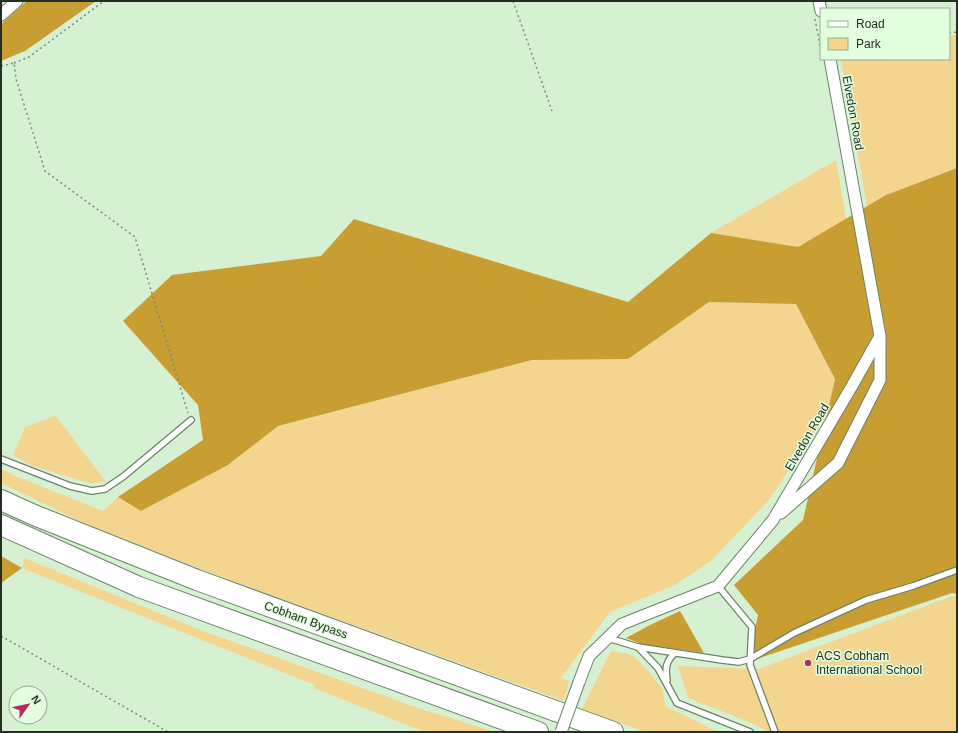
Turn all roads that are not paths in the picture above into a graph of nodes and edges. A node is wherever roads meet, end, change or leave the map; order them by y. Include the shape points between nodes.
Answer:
1 (17, 1) edge
2 (819, 1) edge
3 (818, 13) edge
4 (1, 15) edge
5 (830, 60) edge
6 (880, 336) junction
7 (191, 420) road end
8 (1, 459) edge
9 (1, 500) edge
10 (773, 520) junction
11 (1, 525) edge
12 (957, 570) edge
13 (718, 586) junction
14 (608, 638) junction
15 (638, 647) junction
16 (675, 653) junction
17 (750, 659) junction
18 (667, 684) junction
19 (538, 732) edge
20 (561, 732) edge
21 (614, 732) edge
22 (750, 732) edge
23 (775, 732) edge

1 - 4 street
2 - 3 street
5 - 6 street, Elvedon Road
6 - 10 street, Elvedon Road
6 - 10 street via 880,380 838,463
7 - 8 lane via 105,489 92,491 70,486
9 - 21 highway, Cobham Bypass via 197,580
10 - 13 street, Elvedon Road
11 - 19 highway via 139,587
12 - 17 lane via 866,600 794,633
13 - 14 street, Elvedon Road via 622,624
13 - 17 lane via 752,627
14 - 15 lane
14 - 20 street, Elvedon Road, bridge via 589,656
15 - 16 lane
15 - 18 lane via 658,668
16 - 17 lane via 739,662
16 - 18 lane via 665,668
17 - 23 lane
18 - 22 lane via 678,704

